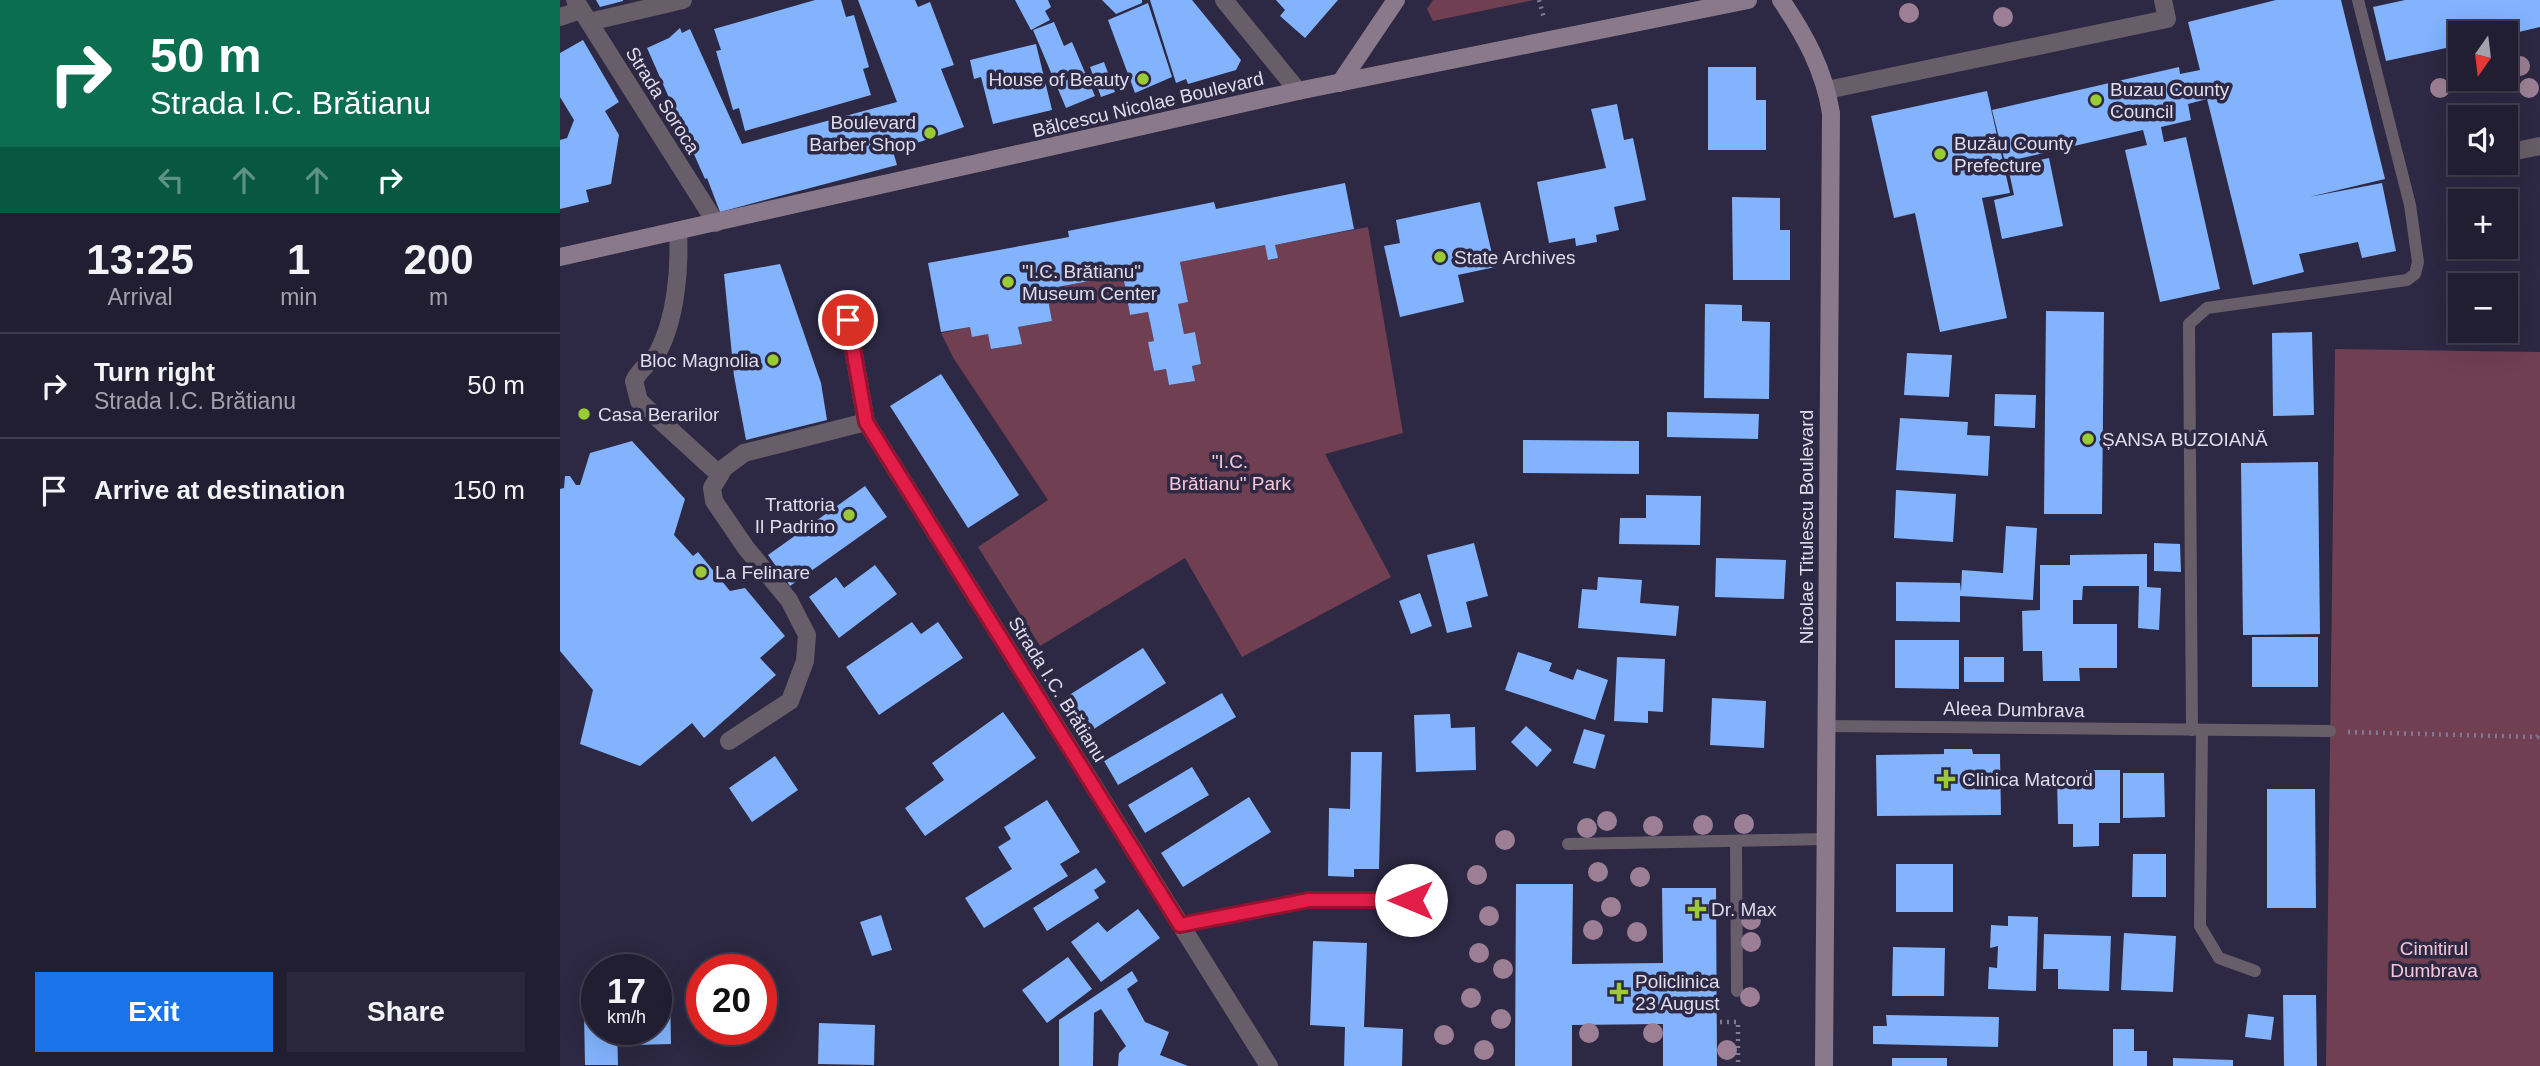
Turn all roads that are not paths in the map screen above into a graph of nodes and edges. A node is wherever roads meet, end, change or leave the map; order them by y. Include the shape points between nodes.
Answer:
1 (683, 0) edge
2 (1224, 0) edge
3 (1396, 0) edge
4 (1748, 0) edge
5 (1780, 0) edge
6 (2163, 0) edge
7 (2358, 0) edge
8 (582, 11) edge
9 (560, 18) edge
10 (1340, 83) junction
11 (1827, 90) junction
12 (1298, 91) junction
13 (2539, 148) edge
14 (2518, 151) edge
15 (716, 223) junction
16 (678, 232) junction
17 (560, 257) edge
18 (848, 320) dead end
19 (866, 422) junction
20 (720, 475) junction
21 (1826, 726) junction
22 (2197, 730) junction
23 (2330, 732) road end
24 (729, 741) dead end
25 (1825, 839) junction
26 (1736, 841) junction
27 (1568, 844) dead end
28 (1411, 900) dead end
29 (1180, 925) junction
30 (2256, 971) dead end
31 (1737, 991) dead end
32 (1269, 1066) edge
33 (1824, 1066) edge

1 - 8 street
2 - 12 street
3 - 10 street
4 - 10 street, Bălcescu Nicolae Boulevard
5 - 11 street, Nicolae Titulescu Boulevard via 1807,37
6 - 11 street via 2167,19
7 - 22 lane via 2410,205 2418,262 2415,274 2407,280 2207,308 2189,324
8 - 9 street
8 - 15 street, Strada Soroca
10 - 12 street, Bălcescu Nicolae Boulevard
11 - 21 street, Nicolae Titulescu Boulevard via 1831,113
12 - 15 street, Bălcescu Nicolae Boulevard
13 - 14 street
15 - 16 street, Bălcescu Nicolae Boulevard
16 - 17 street, Bălcescu Nicolae Boulevard
16 - 20 street via 678,288 657,353 642,365 634,381 639,401
18 - 19 street, Strada I.C. Brătianu
19 - 20 street via 744,453
19 - 29 street, Strada I.C. Brătianu
20 - 24 street via 712,488 714,502 789,600 807,635 805,661 790,701
21 - 22 lane, Aleea Dumbrava
21 - 25 street, Nicolae Titulescu Boulevard
22 - 23 lane, Aleea Dumbrava
22 - 30 lane via 2200,926 2218,958
25 - 26 lane
25 - 33 street, Nicolae Titulescu Boulevard
26 - 27 lane
26 - 31 lane
28 - 29 lane via 1309,900
29 - 32 street, Strada I.C. Brătianu

